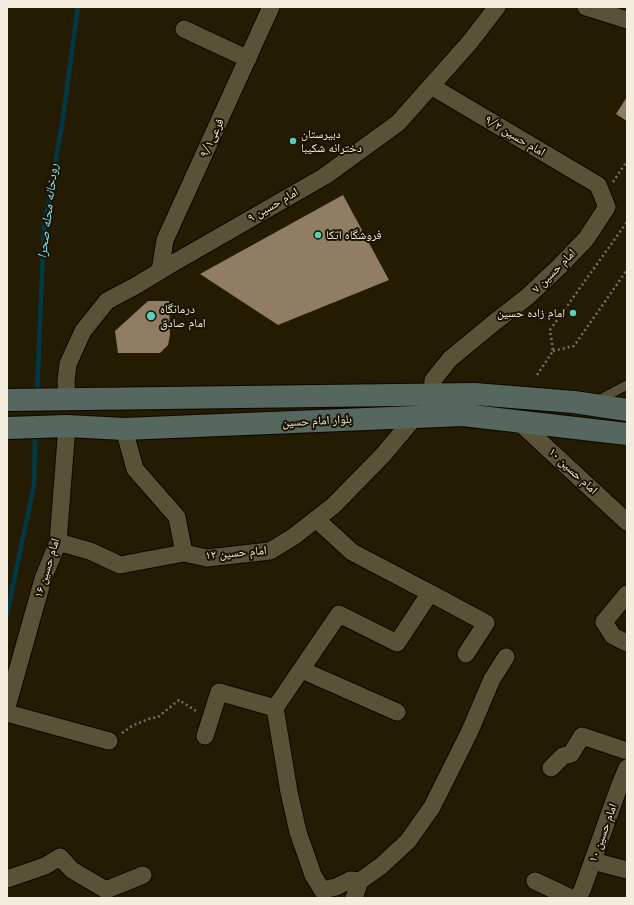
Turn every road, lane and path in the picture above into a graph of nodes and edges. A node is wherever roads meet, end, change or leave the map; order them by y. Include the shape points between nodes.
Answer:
1 (271, 7) edge
2 (497, 7) edge
3 (586, 7) edge
4 (627, 20) edge
5 (184, 29) dead end
6 (248, 59) junction
7 (431, 86) junction
8 (627, 161) edge
9 (601, 191) junction
10 (627, 222) edge
11 (627, 270) edge
12 (160, 271) junction
13 (553, 352) junction
14 (537, 375) dead end
15 (627, 385) edge
16 (432, 394) junction
17 (7, 398) edge
18 (67, 399) junction
19 (590, 405) junction
20 (627, 410) edge
21 (415, 417) junction
22 (518, 421) junction
23 (67, 426) junction
24 (7, 428) edge
25 (124, 430) junction
26 (627, 434) edge
27 (316, 519) junction
28 (627, 522) edge
29 (58, 542) junction
30 (184, 553) junction
31 (430, 593) junction
32 (627, 594) edge
33 (627, 643) edge
34 (466, 654) dead end
35 (506, 657) dead end
36 (302, 670) junction
37 (7, 707) edge
38 (275, 708) junction
39 (397, 712) dead end
40 (7, 713) edge
41 (210, 719) junction
42 (205, 736) dead end
43 (109, 740) joint
44 (627, 751) edge
45 (551, 768) dead end
46 (627, 768) edge
47 (593, 861) junction
48 (627, 870) edge
49 (143, 875) dead end
50 (7, 879) edge
51 (360, 881) junction
52 (535, 881) dead end
53 (354, 898) edge
54 (571, 898) edge
55 (578, 898) edge

1 - 6 street, فرعی۹/۱
2 - 7 street, امام حسین ۹
3 - 4 street
5 - 6 street
6 - 12 street, فرعی۹/۱ via 165,240
7 - 9 street, امام حسین ۹/۲
7 - 12 street, امام حسین ۹ via 398,123 325,176
8 - 9 path
9 - 16 street, امام حسین ۷ via 607,207 586,239 527,297 450,359 433,380
10 - 13 path via 550,330
11 - 13 path via 574,346
12 - 18 street, امام حسین ۹ via 108,301 84,331 68,364
13 - 14 path
15 - 19 lane
16 - 18 main road, بلوار امام حسین
16 - 19 main road, بلوار امام حسین via 475,394
17 - 18 main road, بلوار امام حسین
19 - 20 main road, بلوار امام حسین
21 - 22 main road, بلوار امام حسین via 463,415
21 - 25 main road, بلوار امام حسین
21 - 27 street, امام حسین ۱۲ via 383,455 333,506
22 - 26 main road, بلوار امام حسین
22 - 28 street, امام حسین ۱۰
23 - 24 main road, بلوار امام حسین
23 - 25 main road, بلوار امام حسین
23 - 29 street, امام حسین ۱۶
25 - 30 street via 135,469 177,517
27 - 30 street, امام حسین ۱۲ via 270,551 207,558
27 - 31 street via 352,552
29 - 30 street, امام حسین ۱۲ via 90,551 120,565
29 - 37 street, امام حسین ۱۶ via 43,579
31 - 34 street via 486,623
31 - 36 street via 397,643 339,614
32 - 33 street via 604,622 612,636
35 - 51 street via 492,679 469,733 432,807 408,841
36 - 38 street
36 - 39 street
38 - 41 street via 219,692
38 - 51 street via 298,832 313,875 322,890 350,880
40 - 43 street
41 - 42 street
41 - 43 path via 179,700 158,717 132,726
44 - 45 street via 582,736 571,754 563,756
46 - 47 street, امام حسین ۱۰
47 - 48 street
47 - 55 street, امام حسین ۱۰
49 - 50 street via 106,890 72,870 60,857 45,866
51 - 53 street
52 - 54 street

